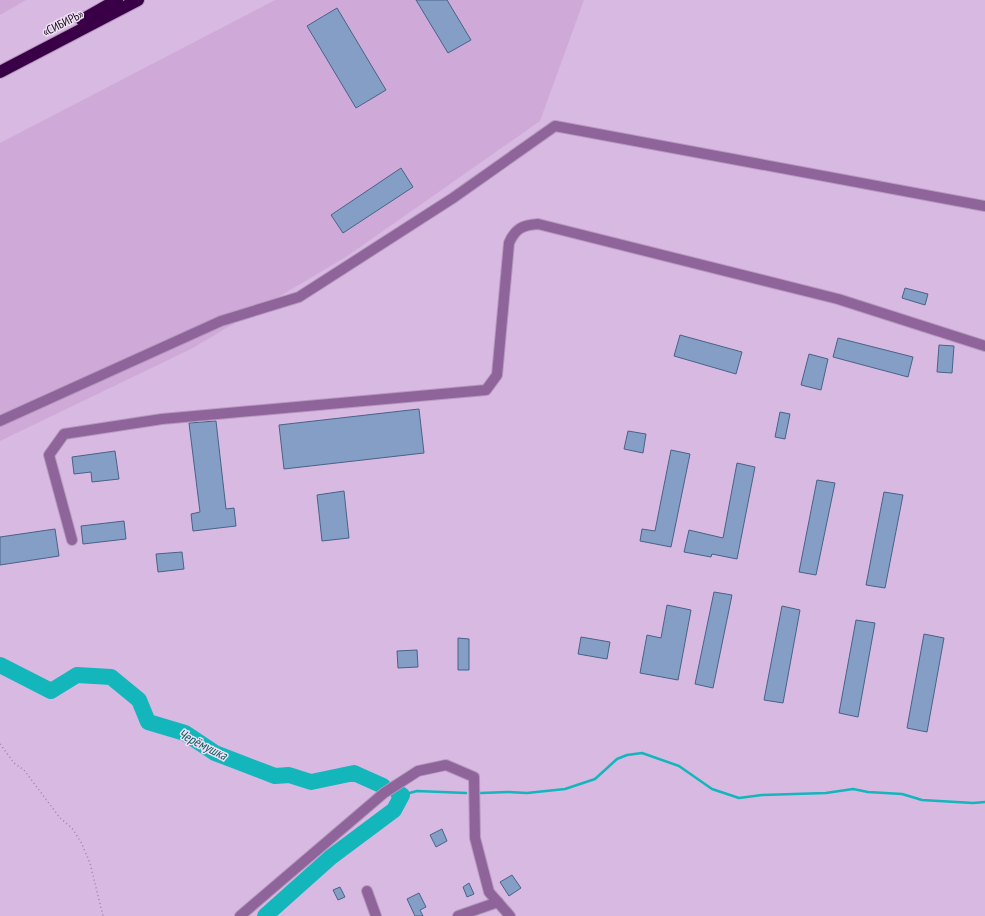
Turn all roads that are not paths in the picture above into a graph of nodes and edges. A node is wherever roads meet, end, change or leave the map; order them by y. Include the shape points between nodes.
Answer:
1 (117, 0) edge
2 (138, 0) edge
3 (0, 68) edge
4 (0, 72) edge
5 (985, 206) edge
6 (985, 346) edge
7 (0, 421) edge
8 (72, 540) dead end
9 (367, 891) dead end
10 (498, 902) junction
11 (240, 916) edge
12 (376, 916) edge
13 (458, 916) edge
14 (510, 916) edge

1 - 3 highway, «СИБИРЬ»
2 - 4 highway, «СИБИРЬ»
5 - 7 street via 555,126 453,198 299,296 221,321
6 - 8 street via 838,299 538,224 524,225 514,233 509,244 497,375 486,390 162,419 64,434 49,455
9 - 12 street
10 - 11 street via 489,892 475,838 474,777 446,765 418,771 384,793
10 - 13 street
10 - 14 street

